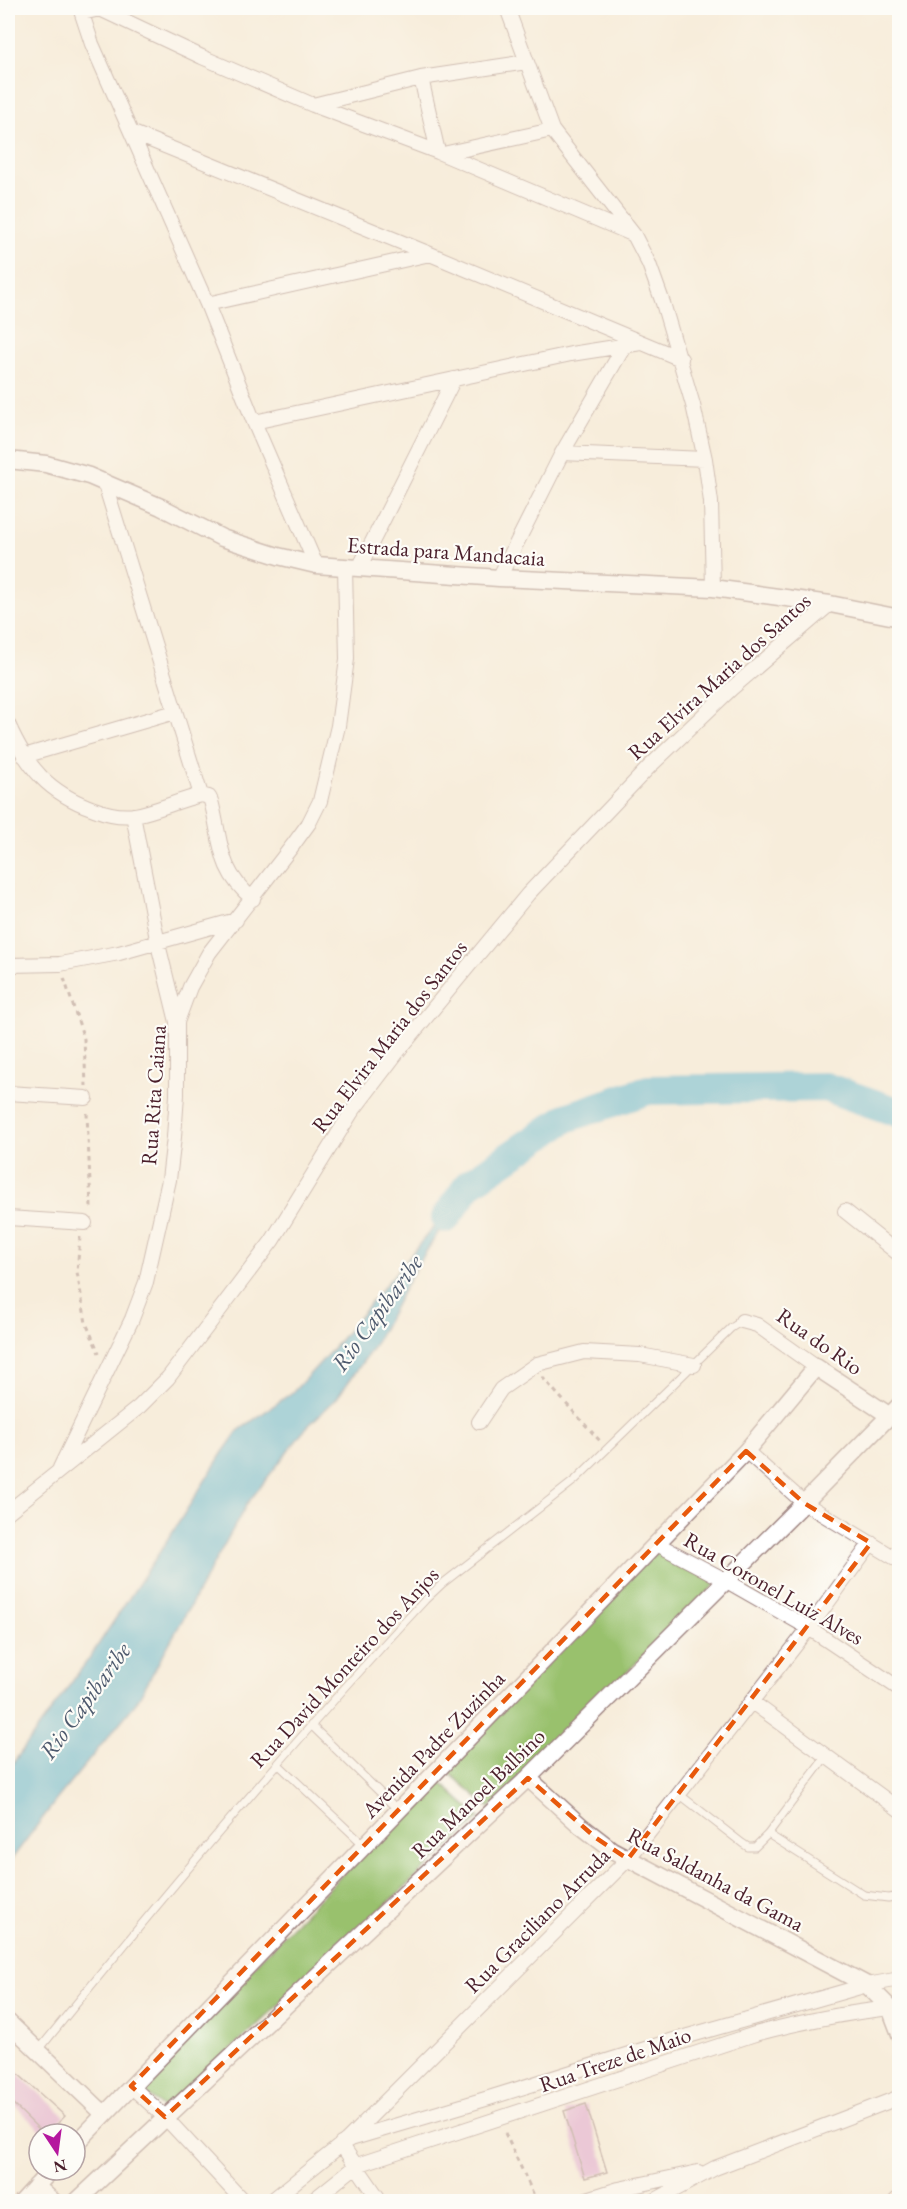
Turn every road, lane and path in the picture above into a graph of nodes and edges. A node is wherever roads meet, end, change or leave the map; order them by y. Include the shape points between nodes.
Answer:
1 (105, 8) edge
2 (507, 8) edge
3 (81, 10) edge
4 (527, 62) junction
5 (421, 78) junction
6 (313, 105) junction
7 (552, 130) junction
8 (133, 133) junction
9 (440, 153) junction
10 (634, 235) junction
11 (430, 254) junction
12 (207, 304) junction
13 (643, 343) junction
14 (625, 345) junction
15 (681, 359) junction
16 (454, 379) junction
17 (254, 422) junction
18 (562, 453) junction
19 (705, 459) junction
20 (8, 460) edge
21 (104, 482) junction
22 (316, 564) junction
23 (352, 568) junction
24 (499, 578) junction
25 (713, 588) junction
26 (830, 604) junction
27 (900, 618) edge
28 (175, 712) junction
29 (8, 724) edge
30 (24, 756) junction
31 (201, 795) junction
32 (133, 815) junction
33 (253, 898) junction
34 (236, 920) junction
35 (158, 944) junction
36 (60, 964) junction
37 (8, 965) edge
38 (177, 1022) junction
39 (8, 1093) edge
40 (86, 1098) junction
41 (844, 1211) dead end
42 (8, 1218) edge
43 (85, 1223) junction
44 (900, 1255) edge
45 (742, 1321) joint
46 (694, 1365) junction
47 (816, 1367) junction
48 (533, 1368) junction
49 (107, 1371) junction
50 (896, 1414) edge
51 (479, 1422) dead end
52 (607, 1449) junction
53 (747, 1451) junction
54 (59, 1470) junction
55 (804, 1503) junction
56 (8, 1512) edge
57 (871, 1543) junction
58 (657, 1544) junction
59 (900, 1561) edge
60 (725, 1580) junction
61 (809, 1628) junction
62 (900, 1689) edge
63 (752, 1702) junction
64 (311, 1725) junction
65 (827, 1755) junction
66 (278, 1764) junction
67 (528, 1778) junction
68 (679, 1794) junction
69 (900, 1810) edge
70 (399, 1811) junction
71 (768, 1834) junction
72 (365, 1846) junction
73 (628, 1859) junction
74 (900, 1896) edge
75 (900, 1978) edge
76 (867, 1984) junction
77 (895, 2008) edge
78 (8, 2022) edge
79 (900, 2034) edge
80 (38, 2051) junction
81 (131, 2086) junction
82 (900, 2097) edge
83 (489, 2098) junction
84 (104, 2114) junction
85 (165, 2117) junction
86 (499, 2120) junction
87 (87, 2132) edge
88 (344, 2142) junction
89 (357, 2165) junction
90 (715, 2168) junction
91 (40, 2182) edge
92 (36, 2186) junction
93 (22, 2202) edge
94 (54, 2202) edge
95 (76, 2202) edge
96 (244, 2202) edge
97 (270, 2202) edge
98 (311, 2202) edge
99 (381, 2202) edge
100 (537, 2202) edge
101 (578, 2202) edge
102 (652, 2202) edge

1 - 3 street
1 - 6 street via 202,57
2 - 4 street
3 - 8 street via 92,44
4 - 5 street
4 - 7 street
5 - 6 street
5 - 9 street
6 - 9 street
7 - 9 street
7 - 10 street
8 - 11 street
8 - 12 street
9 - 10 street
10 - 15 street via 649,264
11 - 12 street
11 - 13 street
12 - 17 street
13 - 14 street
13 - 15 street
14 - 16 street
14 - 18 street
15 - 19 street
16 - 17 street
16 - 23 street
17 - 22 street
18 - 19 street
18 - 24 street
19 - 25 street via 711,502
20 - 21 street, Estrada para Mandacaia via 65,468
21 - 22 street, Estrada para Mandacaia via 222,538
21 - 28 street
22 - 23 street, Estrada para Mandacaia
23 - 24 street, Estrada para Mandacaia
23 - 33 street, Rua Rita Caiana via 347,659 338,726 320,801 309,823
24 - 25 street, Estrada para Mandacaia
25 - 26 street, Estrada para Mandacaia
26 - 27 street, Estrada para Mandacaia
26 - 54 street, Rua Elvira Maria dos Santos via 731,689 649,767 528,894 357,1105 272,1241 168,1378 140,1407
28 - 30 street
28 - 31 street
29 - 30 street
30 - 32 street via 55,791 80,804 119,816
31 - 32 street
31 - 33 street via 211,801 227,870 241,890
32 - 35 street
33 - 34 street, Rua Rita Caiana
34 - 35 street
34 - 38 street, Rua Rita Caiana via 199,969
35 - 36 street
35 - 38 street
36 - 37 street
36 - 40 path via 84,1040
38 - 49 street, Rua Rita Caiana via 174,1137 162,1212 146,1282
39 - 40 street
40 - 43 path via 91,1207
41 - 44 street
42 - 43 street
43 - 49 path via 77,1272 86,1323
45 - 46 lane, Rua David Monteiro dos Anjos
45 - 47 street, Rua do Rio via 757,1325
46 - 48 street via 640,1355 584,1352
46 - 52 lane, Rua David Monteiro dos Anjos
47 - 50 street, Rua do Rio
47 - 53 street, Avenida Padre Zuzinha
48 - 51 street via 501,1389
48 - 52 path
49 - 54 street, Rua Rita Caiana
50 - 55 street, Rua Manoel Balbino
52 - 64 lane, Rua David Monteiro dos Anjos via 575,1480 442,1584
53 - 55 street
53 - 58 street, Avenida Padre Zuzinha
54 - 56 street, Rua Elvira Maria dos Santos
55 - 57 street
55 - 60 street, Rua Manoel Balbino
57 - 59 street
57 - 61 street, Rua Graciliano Arruda
58 - 60 street, Rua Coronel Luiz Alves
58 - 70 street, Avenida Padre Zuzinha
60 - 61 street, Rua Coronel Luiz Alves
60 - 67 street, Rua Manoel Balbino
61 - 62 street, Rua Coronel Luiz Alves
61 - 63 street, Rua Graciliano Arruda
63 - 65 street
63 - 68 street, Rua Graciliano Arruda
64 - 66 lane, Rua David Monteiro dos Anjos
64 - 70 lane
65 - 69 street
65 - 71 lane
66 - 72 lane
66 - 80 lane, Rua David Monteiro dos Anjos
67 - 73 street, Rua Saldanha da Gama via 596,1839
67 - 85 street, Rua Manoel Balbino
68 - 71 lane via 748,1847 759,1845
68 - 73 street, Rua Graciliano Arruda
70 - 72 street, Avenida Padre Zuzinha
71 - 74 lane via 864,1895
72 - 81 street, Avenida Padre Zuzinha
73 - 76 street, Rua Saldanha da Gama
73 - 88 street, Rua Graciliano Arruda
75 - 76 street, Rua Treze de Maio
76 - 77 street, Rua Saldanha da Gama
76 - 83 street, Rua Treze de Maio
77 - 79 street
77 - 86 street, Rua Treze de Maio via 848,2013 755,2034
78 - 80 street
80 - 84 street
81 - 84 street, Avenida Padre Zuzinha
81 - 85 street
82 - 90 street
83 - 86 street
83 - 88 street, Rua Treze de Maio
84 - 87 street, Avenida Padre Zuzinha
85 - 95 street, Rua Manoel Balbino
85 - 96 street
86 - 89 street, Rua Treze de Maio
86 - 100 path
88 - 89 street
88 - 97 street, Rua Graciliano Arruda
89 - 98 street
89 - 99 street
90 - 101 street
90 - 102 street
91 - 92 street
92 - 93 street
92 - 94 street

